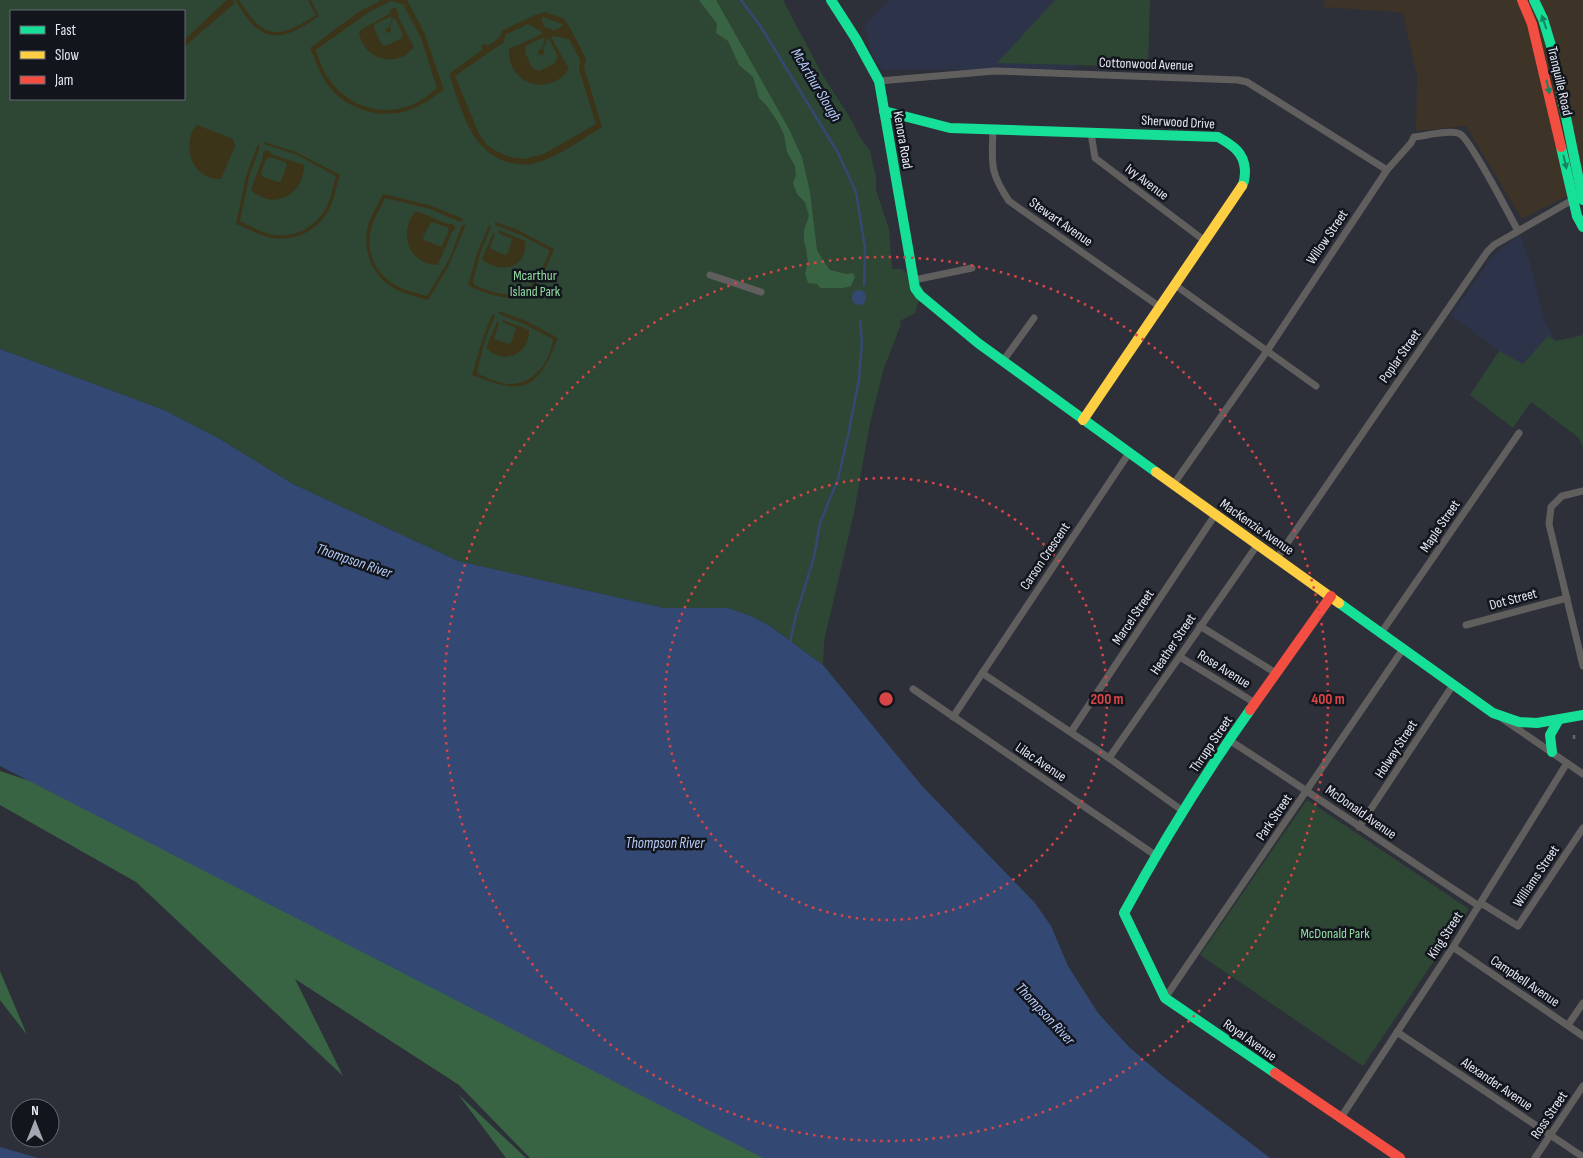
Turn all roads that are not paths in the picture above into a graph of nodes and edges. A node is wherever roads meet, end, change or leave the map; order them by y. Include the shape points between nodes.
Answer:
1 (831, 0) edge
2 (1522, 0) edge
3 (1534, 0) edge
4 (879, 81) junction
5 (884, 111) junction
6 (993, 130) junction
7 (1091, 132) junction
8 (1387, 170) junction
9 (1580, 198) edge
10 (1583, 227) edge
11 (1518, 231) junction
12 (1205, 241) junction
13 (972, 268) dead end
14 (710, 275) dead end
15 (914, 280) junction
16 (1175, 285) junction
17 (761, 292) dead end
18 (920, 295) joint
19 (1160, 307) junction
20 (1034, 318) dead end
21 (1267, 350) junction
22 (1002, 361) junction
23 (1316, 386) dead end
24 (1083, 420) junction
25 (1518, 433) dead end
26 (1129, 453) junction
27 (1173, 486) junction
28 (1583, 491) edge
29 (1215, 515) junction
30 (1258, 544) junction
31 (1276, 558) junction
32 (1331, 596) junction
33 (1567, 598) junction
34 (1466, 625) dead end
35 (1200, 626) junction
36 (1381, 633) junction
37 (1403, 649) junction
38 (1180, 657) junction
39 (1583, 666) edge
40 (982, 673) junction
41 (1276, 673) junction
42 (1453, 685) junction
43 (913, 689) dead end
44 (1255, 703) junction
45 (1493, 713) junction
46 (1583, 715) edge
47 (953, 717) junction
48 (1558, 721) junction
49 (1071, 732) junction
50 (1229, 740) junction
51 (1552, 752) junction
52 (1109, 758) junction
53 (1567, 763) junction
54 (1583, 774) edge
55 (1307, 790) junction
56 (1184, 811) junction
57 (1359, 827) junction
58 (1583, 828) edge
59 (1154, 855) junction
60 (1480, 904) junction
61 (1124, 913) joint
62 (1453, 947) junction
63 (1165, 998) junction
64 (1583, 1003) edge
65 (1568, 1025) junction
66 (1397, 1032) junction
67 (1583, 1036) edge
68 (1583, 1086) edge
69 (1340, 1118) junction
70 (1551, 1135) junction
71 (1583, 1157) edge
72 (1400, 1158) edge
73 (1535, 1158) edge

1 - 4 street, Kenora Road
2 -> 9 street, Tranquille Road via 1532,24
9 -> 3 street, Tranquille Road via 1568,120 1550,41
4 - 5 street, Kenora Road
4 - 8 street, Cottonwood Avenue via 995,71 1238,80 1248,82
5 - 6 street, Sherwood Drive via 950,128
5 - 15 street, Kenora Road
6 - 7 street, Sherwood Drive
6 - 19 street, Stewart Avenue via 992,167 997,183 1009,201
7 - 12 street, Ivy Avenue via 1095,158
7 - 12 street, Sherwood Drive via 1218,137 1234,145 1246,166 1244,183
8 - 11 street, Willow Street via 1414,137 1452,132 1461,134
8 - 21 street, Willow Street
9 - 10 street, Tranquille Road via 1577,216
9 - 11 street, Poplar Street
11 - 31 street, Poplar Street via 1487,252
12 - 16 street, Sherwood Drive
13 - 15 street
14 - 17 street
15 - 18 street, Kenora Road
16 - 19 street, Sherwood Drive
16 - 21 street
18 - 22 street, MacKenzie Avenue
19 - 24 street, Sherwood Drive
20 - 22 street
21 - 23 street
21 - 27 street, Willow Street
22 - 24 street, MacKenzie Avenue
24 - 26 street, MacKenzie Avenue
25 - 36 street, Maple Street
26 - 27 street, MacKenzie Avenue
26 - 40 street, Carson Crescent
27 - 29 street, MacKenzie Avenue
28 - 33 street via 1562,496 1552,508 1549,524
29 - 30 street, MacKenzie Avenue
29 - 49 street, Marcel Street
30 - 31 street, MacKenzie Avenue
30 - 35 street, Heather Street
31 - 32 street, MacKenzie Avenue
32 - 36 street, MacKenzie Avenue
32 - 41 street, Thrupp Street
33 - 34 street, Dot Street
33 - 39 street
35 - 38 street, Heather Street
35 - 41 street
36 - 37 street, MacKenzie Avenue
37 - 42 street, MacKenzie Avenue
37 - 55 street, Park Street
38 - 44 street, Rose Avenue
38 - 52 street, Heather Street
40 - 47 street, Carson Crescent
40 - 49 street
41 - 44 street, Thrupp Street
42 - 45 street, MacKenzie Avenue
42 - 57 street, Holway Street
43 - 47 street, Lilac Avenue
44 - 50 street, Thrupp Street
45 - 48 street via 1519,722
45 - 51 street, MacKenzie Avenue
46 - 48 street
47 - 59 street, Lilac Avenue
48 - 51 street via 1550,735
49 - 52 street
50 - 55 street, McDonald Avenue
50 - 56 street, Thrupp Street
51 - 53 street, MacKenzie Avenue
52 - 56 street
53 - 54 street, MacKenzie Avenue
53 - 60 street, King Street
55 - 57 street, McDonald Avenue
55 - 63 street, Park Street
56 - 59 street, Thrupp Street
57 - 60 street, McDonald Avenue
58 - 60 street, Williams Street via 1518,926
59 - 61 street, Thrupp Street
60 - 62 street, King Street
61 - 63 street, Royal Avenue
62 - 65 street, Campbell Avenue
62 - 66 street, King Street
63 - 69 street, Royal Avenue
64 - 65 street
65 - 67 street, Campbell Avenue
66 - 69 street, King Street
66 - 70 street, Alexander Avenue
68 - 70 street, Ross Street
69 - 72 street, Royal Avenue
70 - 71 street, Alexander Avenue
70 - 73 street, Ross Street

